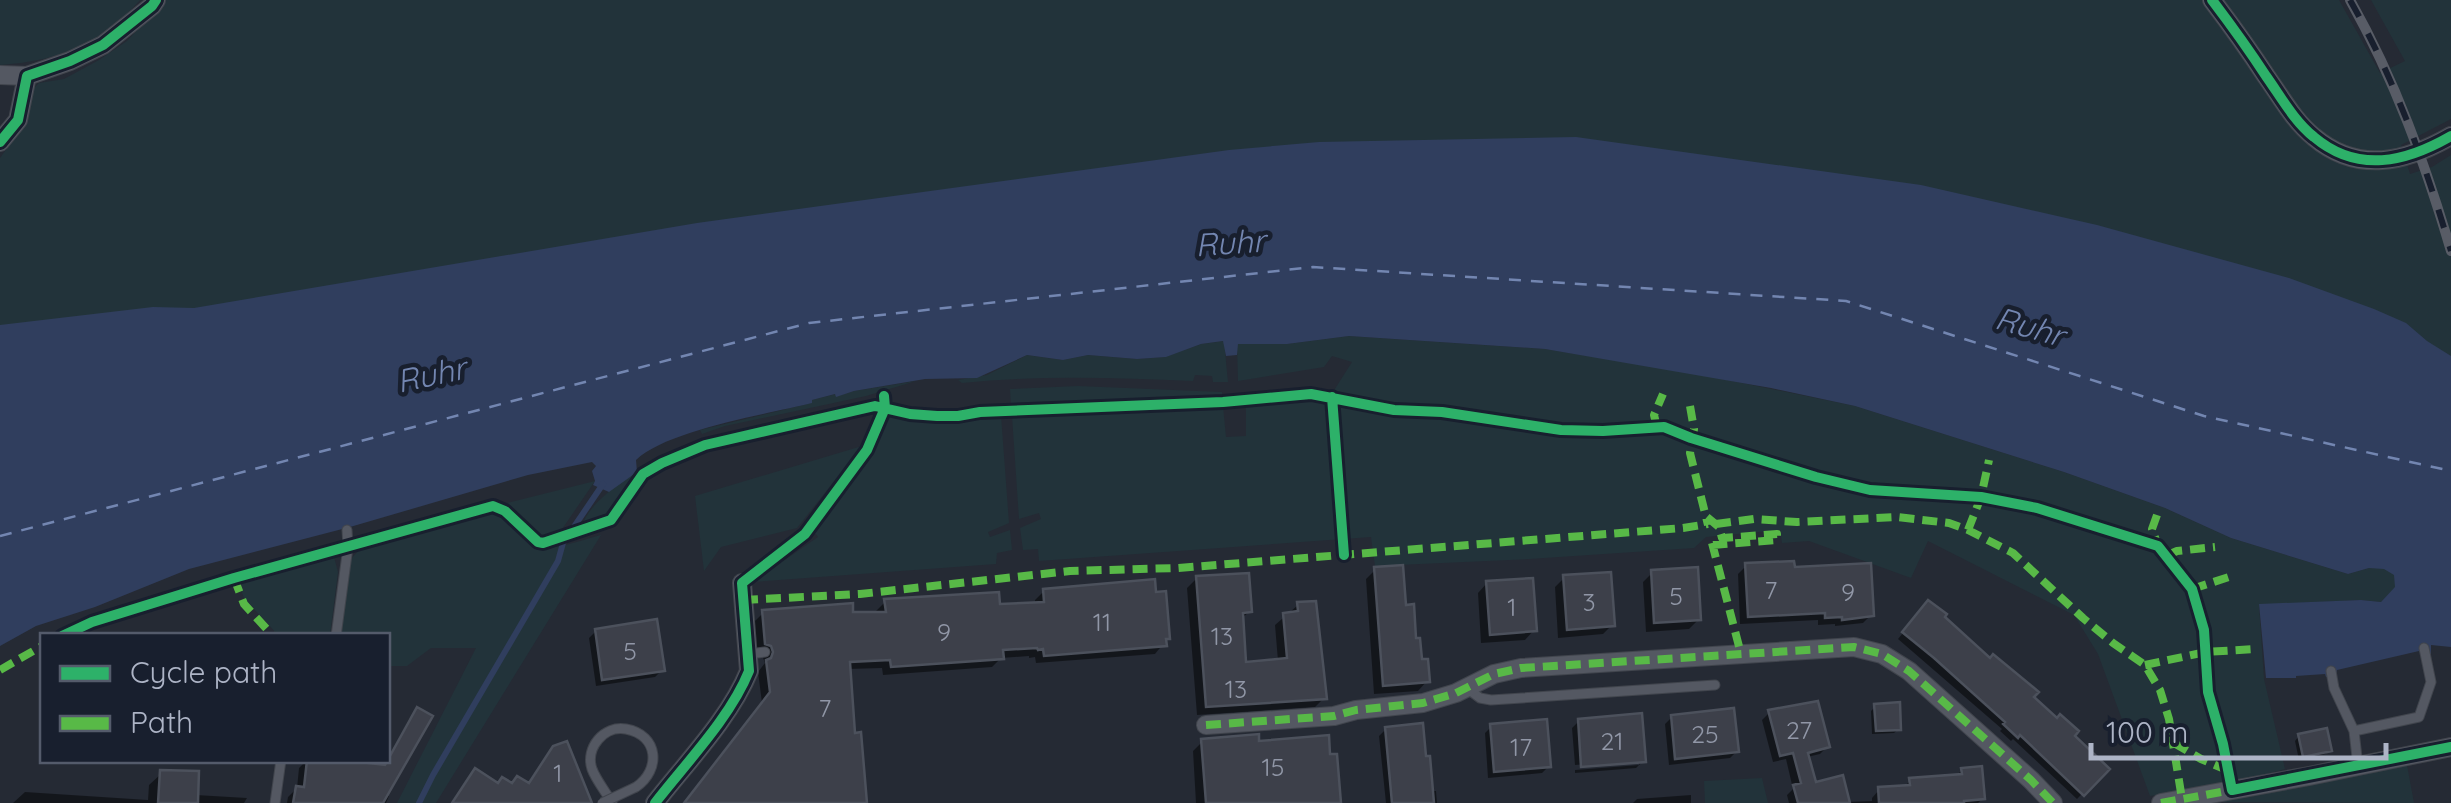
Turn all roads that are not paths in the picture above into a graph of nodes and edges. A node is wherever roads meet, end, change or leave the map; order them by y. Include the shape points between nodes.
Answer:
1 (156, 0) edge
2 (2212, 0) edge
3 (0, 75) edge
4 (27, 76) junction
5 (2451, 136) edge
6 (0, 142) edge
7 (347, 530) dead end
8 (742, 583) dead end
9 (336, 633) edge
10 (2424, 648) dead end
11 (2331, 671) dead end
12 (1715, 685) dead end
13 (1466, 688) junction
14 (1206, 725) dead end
15 (2354, 732) junction
16 (2451, 747) edge
17 (281, 763) edge
18 (2358, 766) junction
19 (275, 803) edge
20 (602, 803) edge
21 (612, 803) edge
22 (655, 803) edge
23 (2053, 803) edge
24 (2161, 803) edge

1 - 4 street via 103,46
2 - 5 street via 2293,115 2343,154 2375,162 2404,158
3 - 4 street
4 - 6 street via 18,120
7 - 9 lane
8 - 22 street via 757,653 744,683
10 - 15 lane via 2431,682 2419,717
11 - 15 lane
12 - 13 lane via 1491,700
13 - 14 street via 1423,703 1334,716
13 - 23 street via 1521,668 1854,647 1910,671
15 - 18 lane
16 - 18 street
17 - 19 lane
18 - 24 street
20 - 21 lane, bridge via 646,780 654,760 647,740 626,729 598,739 591,758 592,769 600,782

